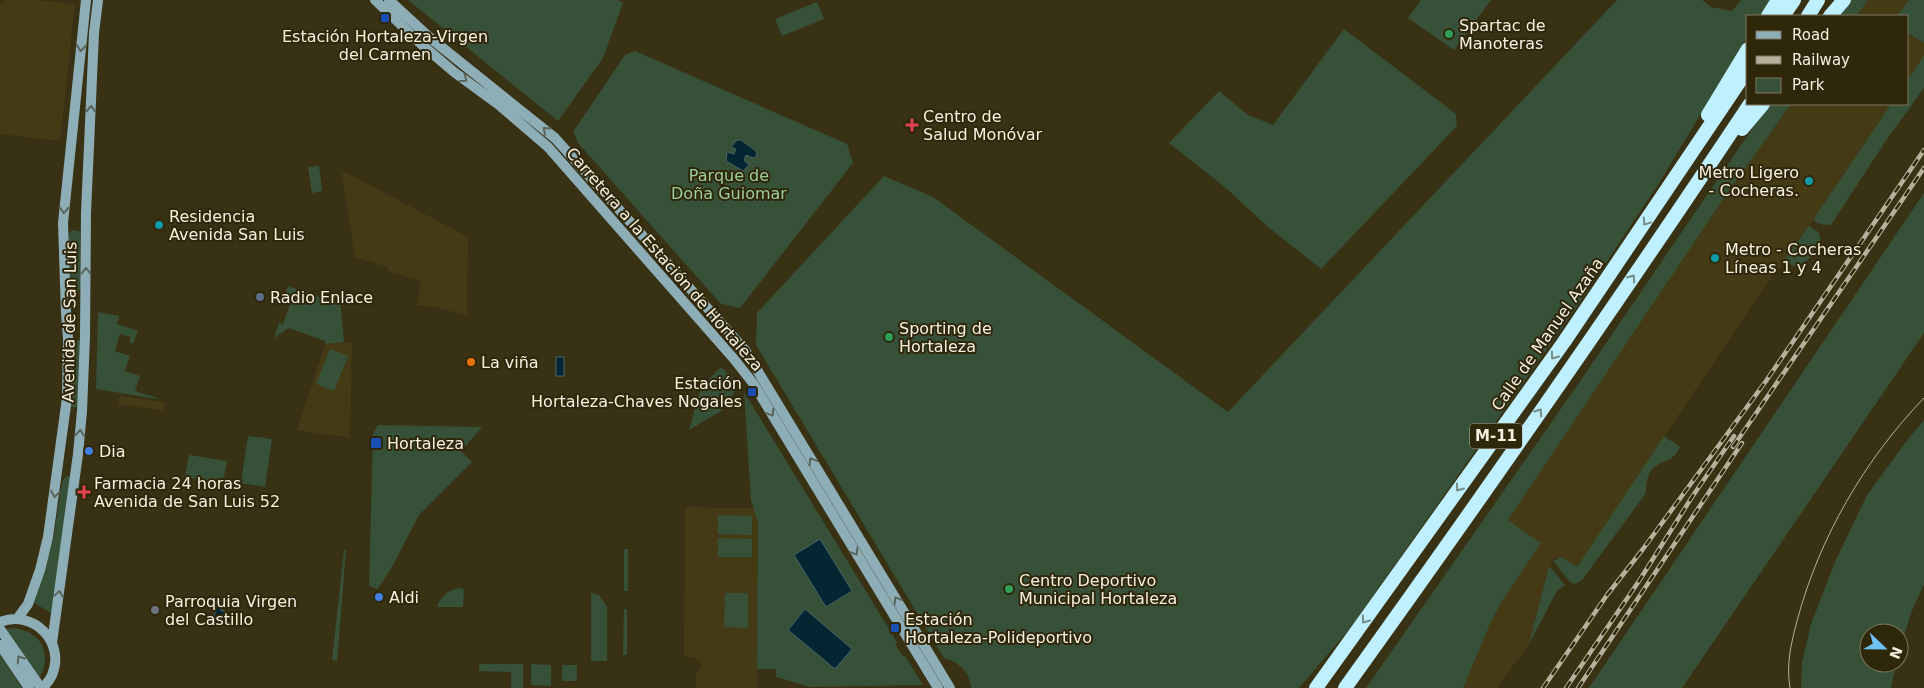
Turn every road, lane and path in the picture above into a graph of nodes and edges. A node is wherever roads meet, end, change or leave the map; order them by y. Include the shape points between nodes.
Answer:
1 (86, 0) edge
2 (98, 0) edge
3 (375, 0) edge
4 (389, 0) edge
5 (1778, 0) edge
6 (1794, 0) edge
7 (1818, 0) edge
8 (1839, 0) edge
9 (1844, 0) edge
10 (1769, 15) edge
11 (1784, 15) edge
12 (1809, 15) edge
13 (1830, 15) edge
14 (1830, 15) edge
15 (1746, 52) edge
16 (1746, 72) edge
17 (1749, 105) edge
18 (1762, 105) edge
19 (1685, 163) junction
20 (1687, 198) junction
21 (1442, 553) junction
22 (17, 619) junction
23 (0, 622) edge
24 (0, 629) edge
25 (52, 643) junction
26 (0, 645) edge
27 (1330, 669) junction
28 (29, 688) edge
29 (42, 688) edge
30 (938, 688) edge
31 (950, 688) edge
32 (1310, 688) edge
33 (1316, 688) edge
34 (1345, 688) edge
35 (1356, 688) edge

1 -> 22 street, Avenida de San Luis via 63,223 67,398 48,537 28,604
25 -> 2 street, Avenida de San Luis via 82,411 86,213
3 -> 30 street, Carretera a la Estación de Hortaleza via 420,44 500,105 548,147 734,359 753,383
31 -> 4 street, Carretera a la Estación de Hortaleza via 745,350 555,138 429,37
5 - 10 highway
6 - 11 highway
7 - 12 highway
8 - 13 highway
9 - 14 highway
15 - 19 highway via 1712,106
16 - 19 highway, Calle de Manuel Azaña / M-11
17 - 20 highway, M-11
18 - 20 highway
19 -> 27 highway, Calle de Manuel Azaña / M-11 via 1564,342
21 -> 20 highway, M-11
21 - 34 highway, M-11
21 - 35 highway
22 - 23 street
22 - 25 street via 38,626
29 -> 24 street
25 - 29 street, Avenida de San Luis via 55,659 52,676
26 - 28 street
27 - 32 highway
27 - 33 highway, Calle de Manuel Azaña / M-11

